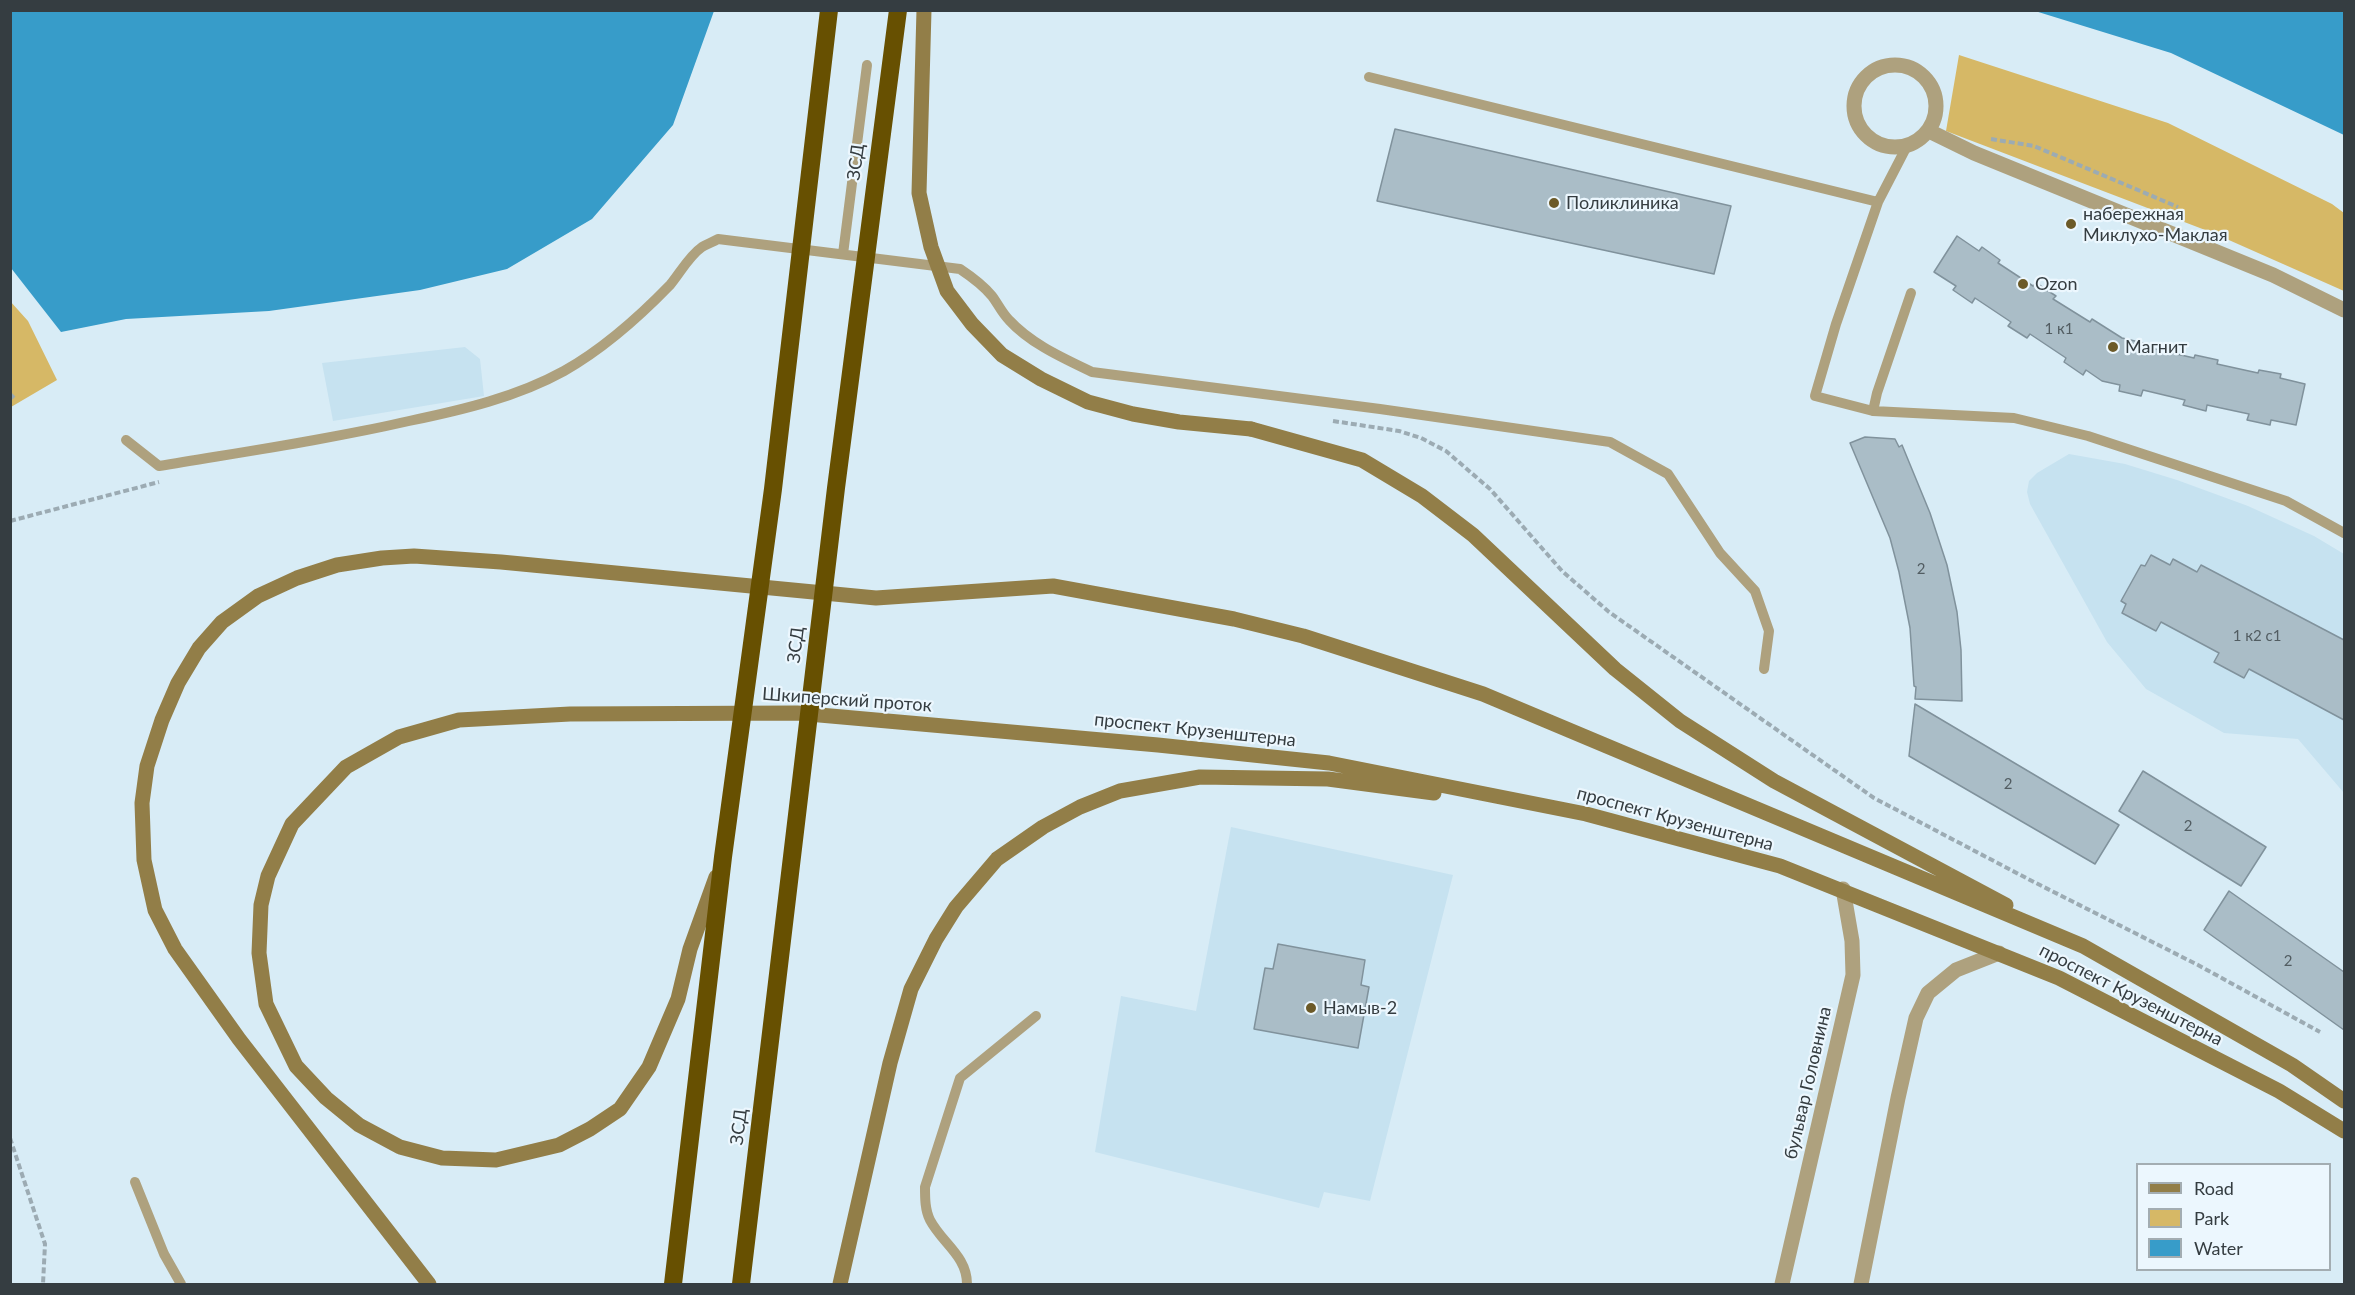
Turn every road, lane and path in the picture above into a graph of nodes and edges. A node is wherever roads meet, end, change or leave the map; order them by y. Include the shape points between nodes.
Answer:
1 (829, 10) edge
2 (898, 10) edge
3 (924, 10) edge
4 (867, 65) dead end
5 (1369, 77) dead end
6 (1929, 131) junction
7 (1985, 138) dead end
8 (1908, 146) junction
9 (1878, 202) junction
10 (2178, 207) dead end
11 (843, 254) junction
12 (1911, 293) dead end
13 (2344, 310) edge
14 (10, 394) edge
15 (14, 398) dead end
16 (1874, 411) junction
17 (1324, 419) dead end
18 (126, 440) dead end
19 (161, 481) dead end
20 (10, 521) edge
21 (2344, 533) edge
22 (1764, 669) dead end
23 (942, 727) joint
24 (1586, 814) junction
25 (723, 857) junction
26 (1842, 889) junction
27 (2083, 946) junction
28 (1999, 953) junction
29 (1036, 1016) dead end
30 (2320, 1032) dead end
31 (2344, 1101) edge
32 (2344, 1131) edge
33 (10, 1138) edge
34 (135, 1182) dead end
35 (43, 1284) edge
36 (181, 1284) edge
37 (429, 1284) edge
38 (673, 1284) edge
39 (741, 1284) edge
40 (840, 1284) edge
41 (967, 1284) edge
42 (1782, 1284) edge
43 (1861, 1284) edge

1 - 25 highway, bridge via 774,477
2 - 39 highway, ЗСД, bridge via 836,488
3 - 27 main road, bridge via 919,193 931,247 948,291 1002,355 1088,402 1179,422 1251,429 1362,460 1422,496 1473,535 1615,669 1680,722 1774,781
4 - 11 lane
5 - 9 lane
6 - 8 street
6 - 8 street via 1937,107 1929,83 1902,66 1883,67 1872,73 1856,93 1854,106 1861,130 1882,146
6 - 13 street via 2273,275
7 - 10 path via 2034,146
8 - 9 lane
9 - 16 lane via 1815,396
11 - 18 lane via 718,239 701,248 640,314 565,370 520,391 440,414 371,430 159,466
11 - 22 lane via 960,269 977,280 1008,319 1031,339 1092,372 1610,442 1668,474 1720,553 1755,591 1769,631
12 - 16 lane
14 - 15 path
16 - 21 lane via 2014,418 2088,436 2286,501
17 - 30 path via 1399,431 1446,451 1490,489 1562,571 1609,612 1874,798
19 - 20 path
23 - 24 main road, проспект Крузенштерна via 1329,763
23 - 25 main road, Шкиперский проток via 796,713 570,714 459,720 399,737 346,766 292,824 268,876 261,905 259,953 266,1004 296,1066 318,1090 359,1125 400,1147 442,1158 496,1160 560,1145 620,1109 649,1067 678,999 690,949
24 - 26 main road, проспект Крузенштерна via 1780,866
24 - 40 main road via 1328,779 1200,777 1120,791 1043,827 997,859 956,907 911,989 890,1063
25 - 38 highway, bridge
26 - 28 main road, проспект Крузенштерна
26 - 42 street, бульвар Головнина via 1852,941 1853,975
27 - 31 main road, проспект Крузенштерна via 2273,1054
27 - 37 main road, проспект Крузенштерна via 1483,694 1303,636 1234,619 1053,586 876,598 414,556 337,565 258,596 222,622 199,648 178,683 147,766 142,803 144,860 155,910 180,958
28 - 32 main road, проспект Крузенштерна via 2059,978 2280,1091
28 - 43 street via 1956,970 1928,993 1916,1018
29 - 41 lane via 960,1078 925,1187 930,1220 967,1272
33 - 35 path via 45,1244
34 - 36 lane via 164,1254

